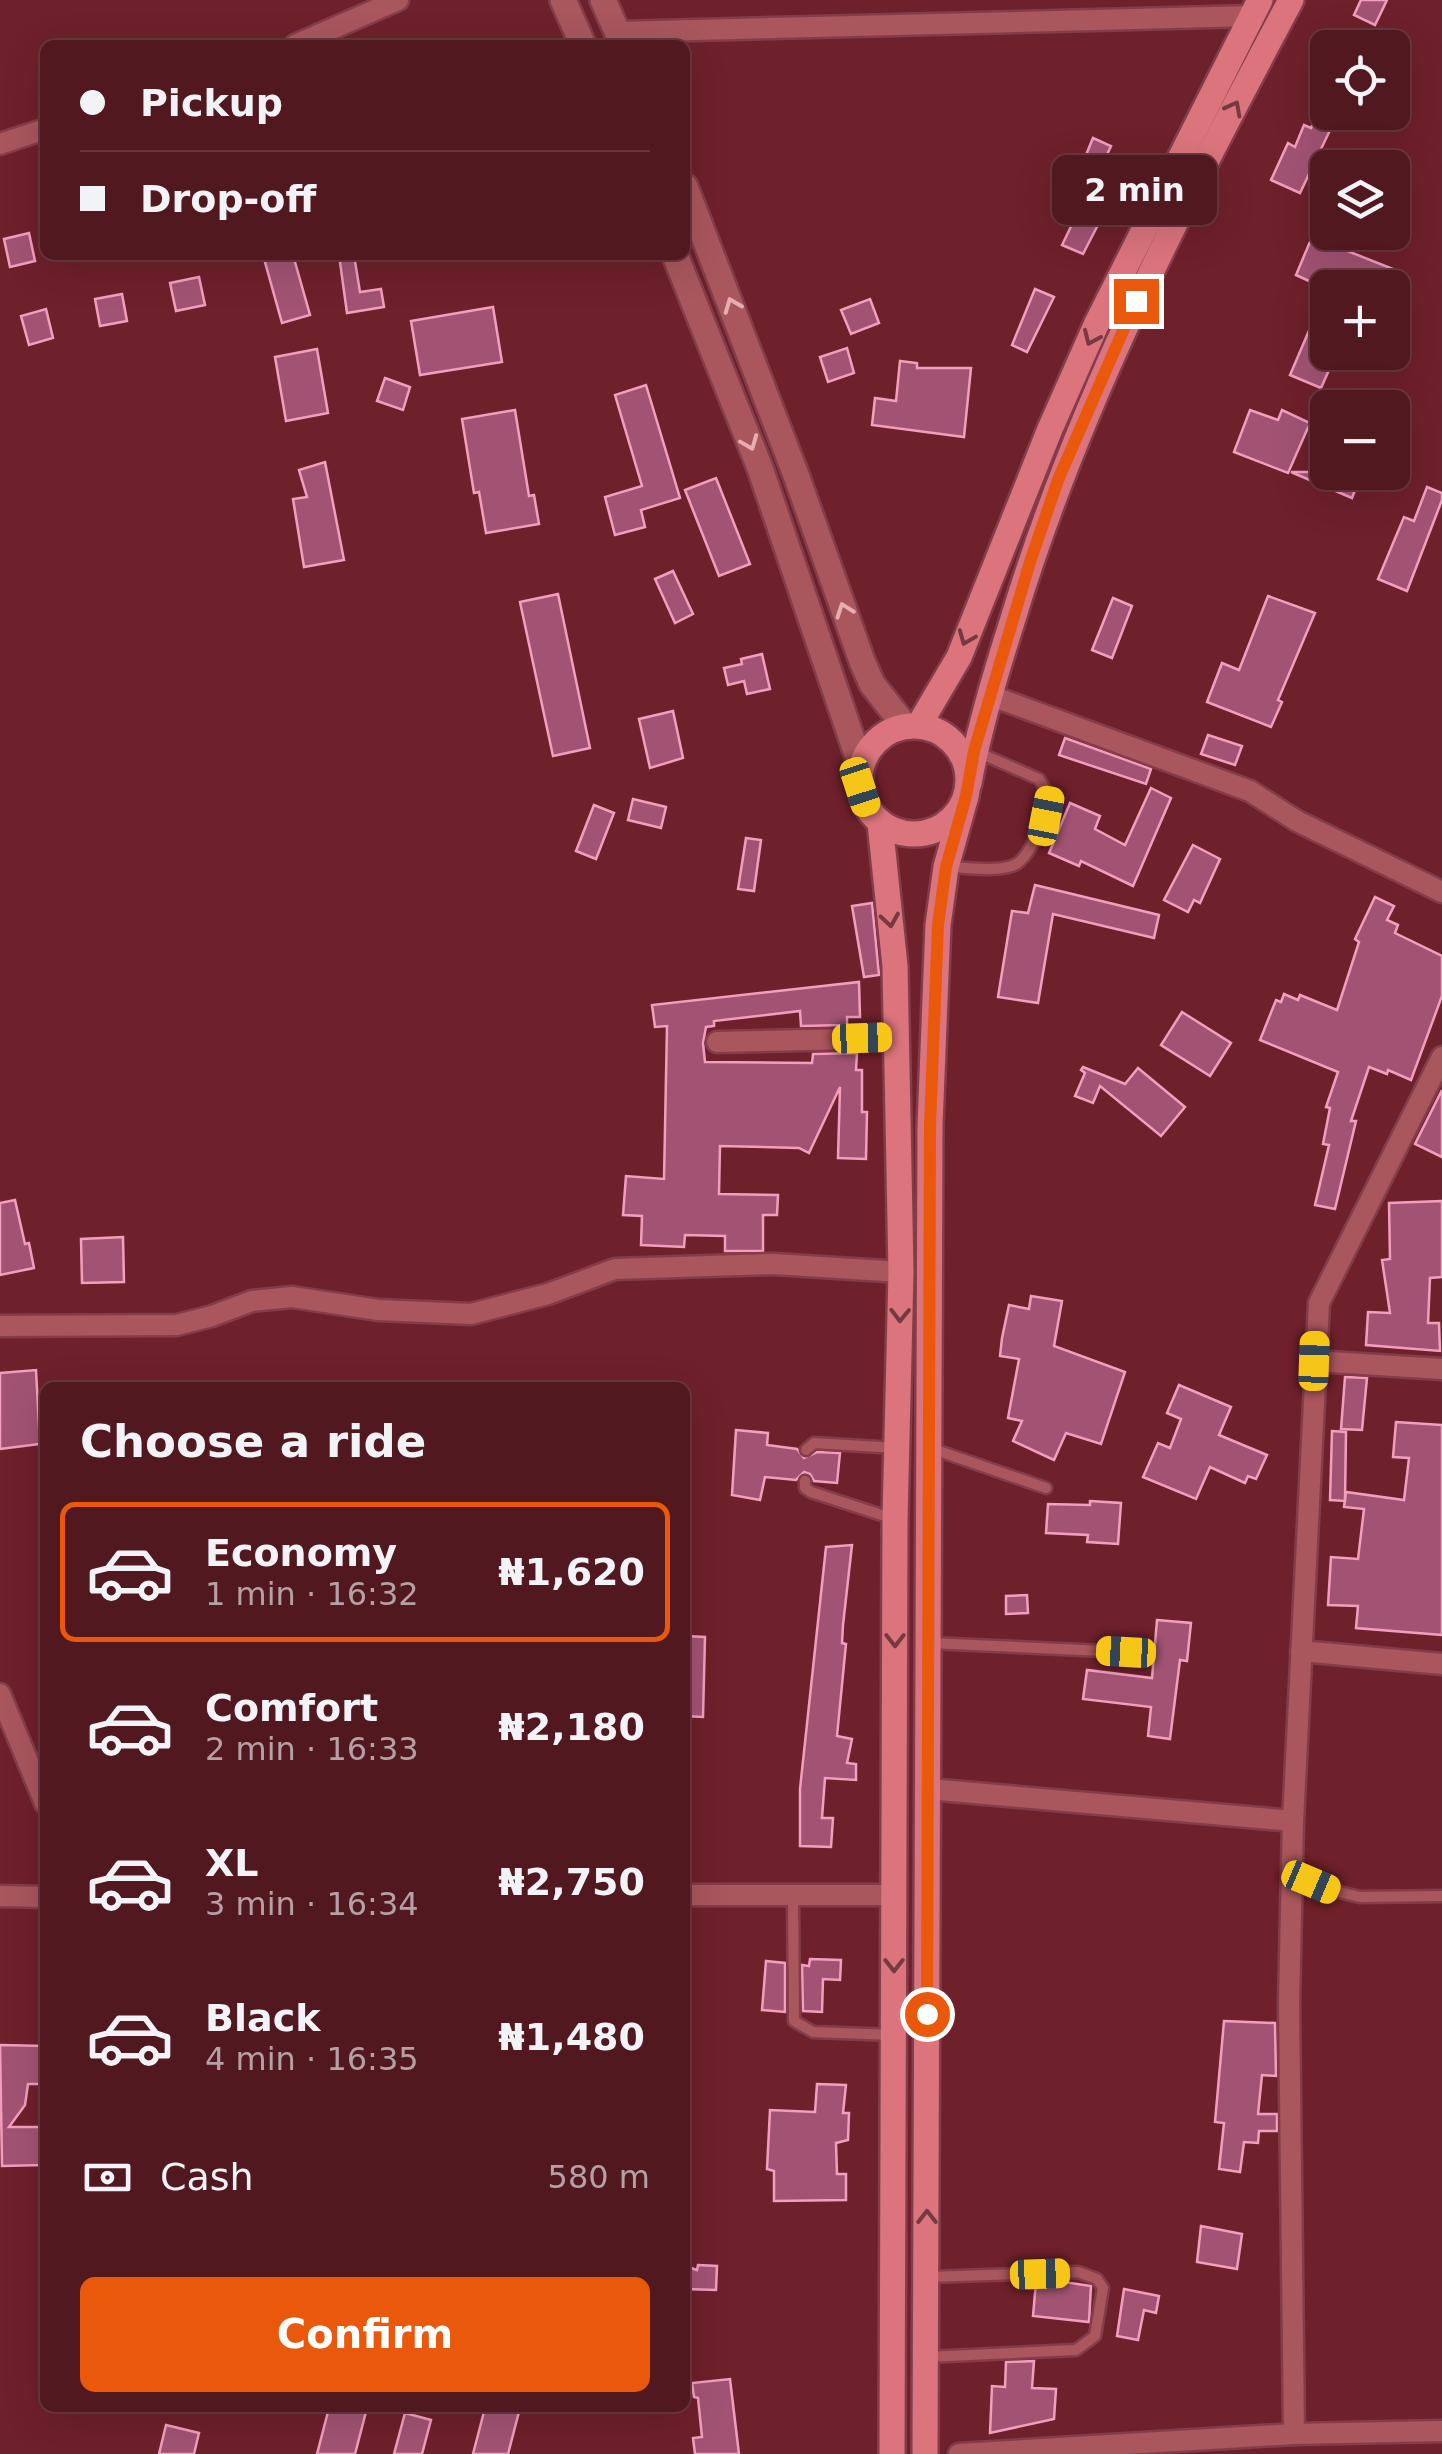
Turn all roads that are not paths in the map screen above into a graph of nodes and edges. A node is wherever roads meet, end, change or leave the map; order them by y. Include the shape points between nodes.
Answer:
1 (398, 0) edge
2 (562, 0) edge
3 (603, 0) edge
4 (1291, 0) edge
5 (1256, 8) edge
6 (621, 38) edge
7 (306, 40) edge
8 (581, 40) edge
9 (40, 131) edge
10 (0, 144) edge
11 (690, 199) edge
12 (678, 260) edge
13 (990, 695) junction
14 (912, 725) junction
15 (974, 751) junction
16 (861, 766) junction
17 (968, 790) junction
18 (880, 823) junction
19 (946, 867) junction
20 (1442, 892) edge
21 (898, 1038) junction
22 (717, 1042) dead end
23 (1442, 1057) edge
24 (901, 1272) junction
25 (0, 1326) edge
26 (1314, 1361) junction
27 (1442, 1369) edge
28 (896, 1448) junction
29 (929, 1448) junction
30 (806, 1450) dead end
31 (806, 1480) dead end
32 (1046, 1488) dead end
33 (895, 1519) junction
34 (928, 1643) junction
35 (1301, 1651) junction
36 (1126, 1652) dead end
37 (1442, 1664) edge
38 (0, 1694) edge
39 (928, 1789) junction
40 (40, 1792) edge
41 (1293, 1822) junction
42 (1292, 1873) junction
43 (794, 1895) junction
44 (894, 1895) junction
45 (0, 1896) edge
46 (690, 1896) edge
47 (1442, 1896) edge
48 (40, 1897) edge
49 (894, 2035) junction
50 (926, 2276) junction
51 (926, 2358) junction
52 (1442, 2432) edge
53 (1294, 2434) junction
54 (892, 2454) edge
55 (925, 2454) edge
56 (959, 2454) edge

1 - 7 street
2 - 8 main road
3 - 6 main road
13 -> 4 main road via 1058,480 1122,330
5 - 6 street
5 -> 14 main road via 1096,325 959,657
9 - 10 street
14 -> 11 main road via 872,684 862,661
12 -> 16 main road via 760,468
13 - 15 main road
13 - 20 street via 1250,791
14 - 16 main road via 882,735
14 - 17 main road via 933,728 956,744 968,769
15 - 17 main road
15 - 19 lane via 1039,779 1049,796 1046,816 1024,859 1011,867
16 - 18 main road via 866,807
17 - 18 main road via 958,812 930,832 895,832
17 - 19 main road
18 -> 21 main road
19 - 29 main road via 930,1125
21 - 22 street
21 - 24 main road
23 - 26 street via 1318,1303
24 - 25 street via 774,1264 615,1269 471,1314 292,1297 252,1301 177,1325
24 -> 28 main road
26 - 27 street
26 - 35 street
28 - 30 lane via 814,1442
28 - 33 main road
29 - 32 lane
29 - 34 main road
31 - 33 lane via 810,1492
33 -> 44 main road
34 - 36 lane
34 - 39 main road
35 - 37 street
35 - 41 street
38 - 40 street
39 - 41 street
50 -> 39 main road
41 - 42 street
42 - 47 lane via 1360,1898
42 - 53 street
43 - 44 street
43 - 46 street
43 - 49 lane via 794,2021 813,2032
44 -> 49 main road
45 - 48 street
49 - 54 main road
50 - 51 main road
50 - 51 lane via 1078,2272 1103,2288 1095,2336 1076,2350
51 - 55 main road
52 - 53 street
53 - 56 street

